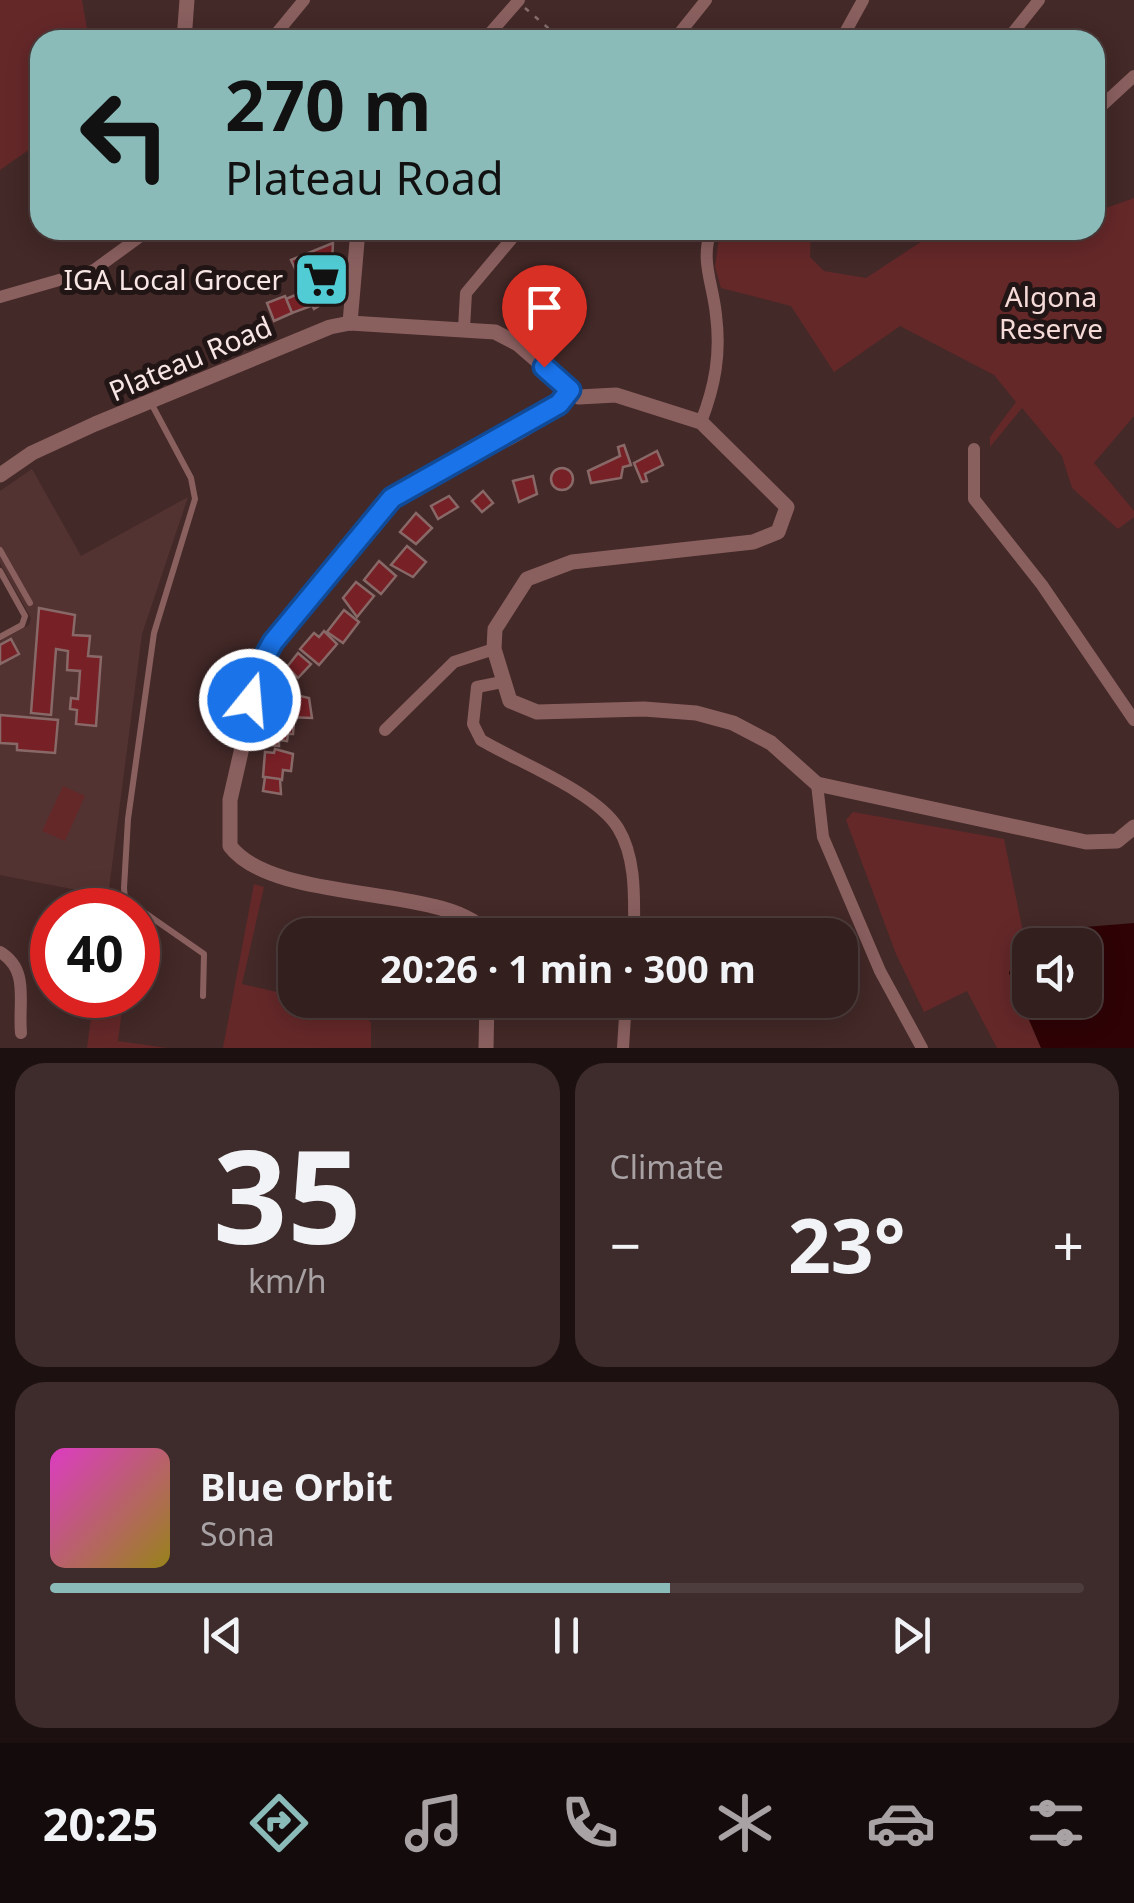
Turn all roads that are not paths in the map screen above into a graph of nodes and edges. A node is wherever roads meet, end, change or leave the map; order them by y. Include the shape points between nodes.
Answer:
1 (186, 0) edge
2 (304, 0) edge
3 (706, 0) edge
4 (863, 0) edge
5 (1039, 0) edge
6 (518, 1) edge
7 (184, 30) edge
8 (278, 30) edge
9 (493, 30) edge
10 (682, 30) edge
11 (846, 30) edge
12 (1015, 30) edge
13 (1134, 76) edge
14 (1105, 103) edge
15 (135, 240) edge
16 (357, 240) edge
17 (511, 240) edge
18 (710, 240) edge
19 (0, 297) edge
20 (350, 323) junction
21 (464, 328) junction
22 (570, 390) junction
23 (151, 402) junction
24 (701, 422) junction
25 (974, 449) dead end
26 (0, 475) edge
27 (0, 550) edge
28 (0, 571) edge
29 (30, 603) dead end
30 (0, 637) edge
31 (494, 649) junction
32 (502, 682) junction
33 (1134, 720) edge
34 (385, 730) dead end
35 (817, 784) junction
36 (1134, 828) edge
37 (472, 918) edge
38 (633, 918) edge
39 (0, 952) edge
40 (203, 996) dead end
41 (487, 1018) edge
42 (625, 1018) edge
43 (21, 1033) dead end
44 (486, 1048) edge
45 (623, 1048) edge
46 (922, 1048) edge

1 - 7 street
2 - 8 street
3 - 10 street
4 - 11 street
5 - 12 street
6 - 9 street
13 - 14 street
15 - 19 street via 94,270
16 - 20 street
17 - 21 street via 466,293
18 - 24 street via 705,273 719,341 715,386
20 - 21 street, Plateau Road
20 - 23 street, Plateau Road
21 - 22 street, Plateau Road via 518,344
22 - 24 street via 586,398 616,395
22 - 37 street via 536,419 402,492 374,518 263,656 230,800 230,846 248,863 353,894
23 - 26 street, Plateau Road
23 - 40 lane via 191,478 195,499 154,633 124,888 126,899 204,954
24 - 31 street via 787,507 778,532 753,542 546,569 528,580 499,620
25 - 33 street via 974,499
27 - 29 lane
28 - 30 lane via 26,616
31 - 32 street
31 - 34 street via 454,662
32 - 35 street via 510,701 537,712 644,709 733,723 771,744
32 - 38 street via 476,686 472,724 481,740 596,806 618,827 630,858
35 - 36 street via 1086,842 1116,841
35 - 46 street via 824,837 880,971
39 - 43 street via 22,976
41 - 44 street
42 - 45 street

